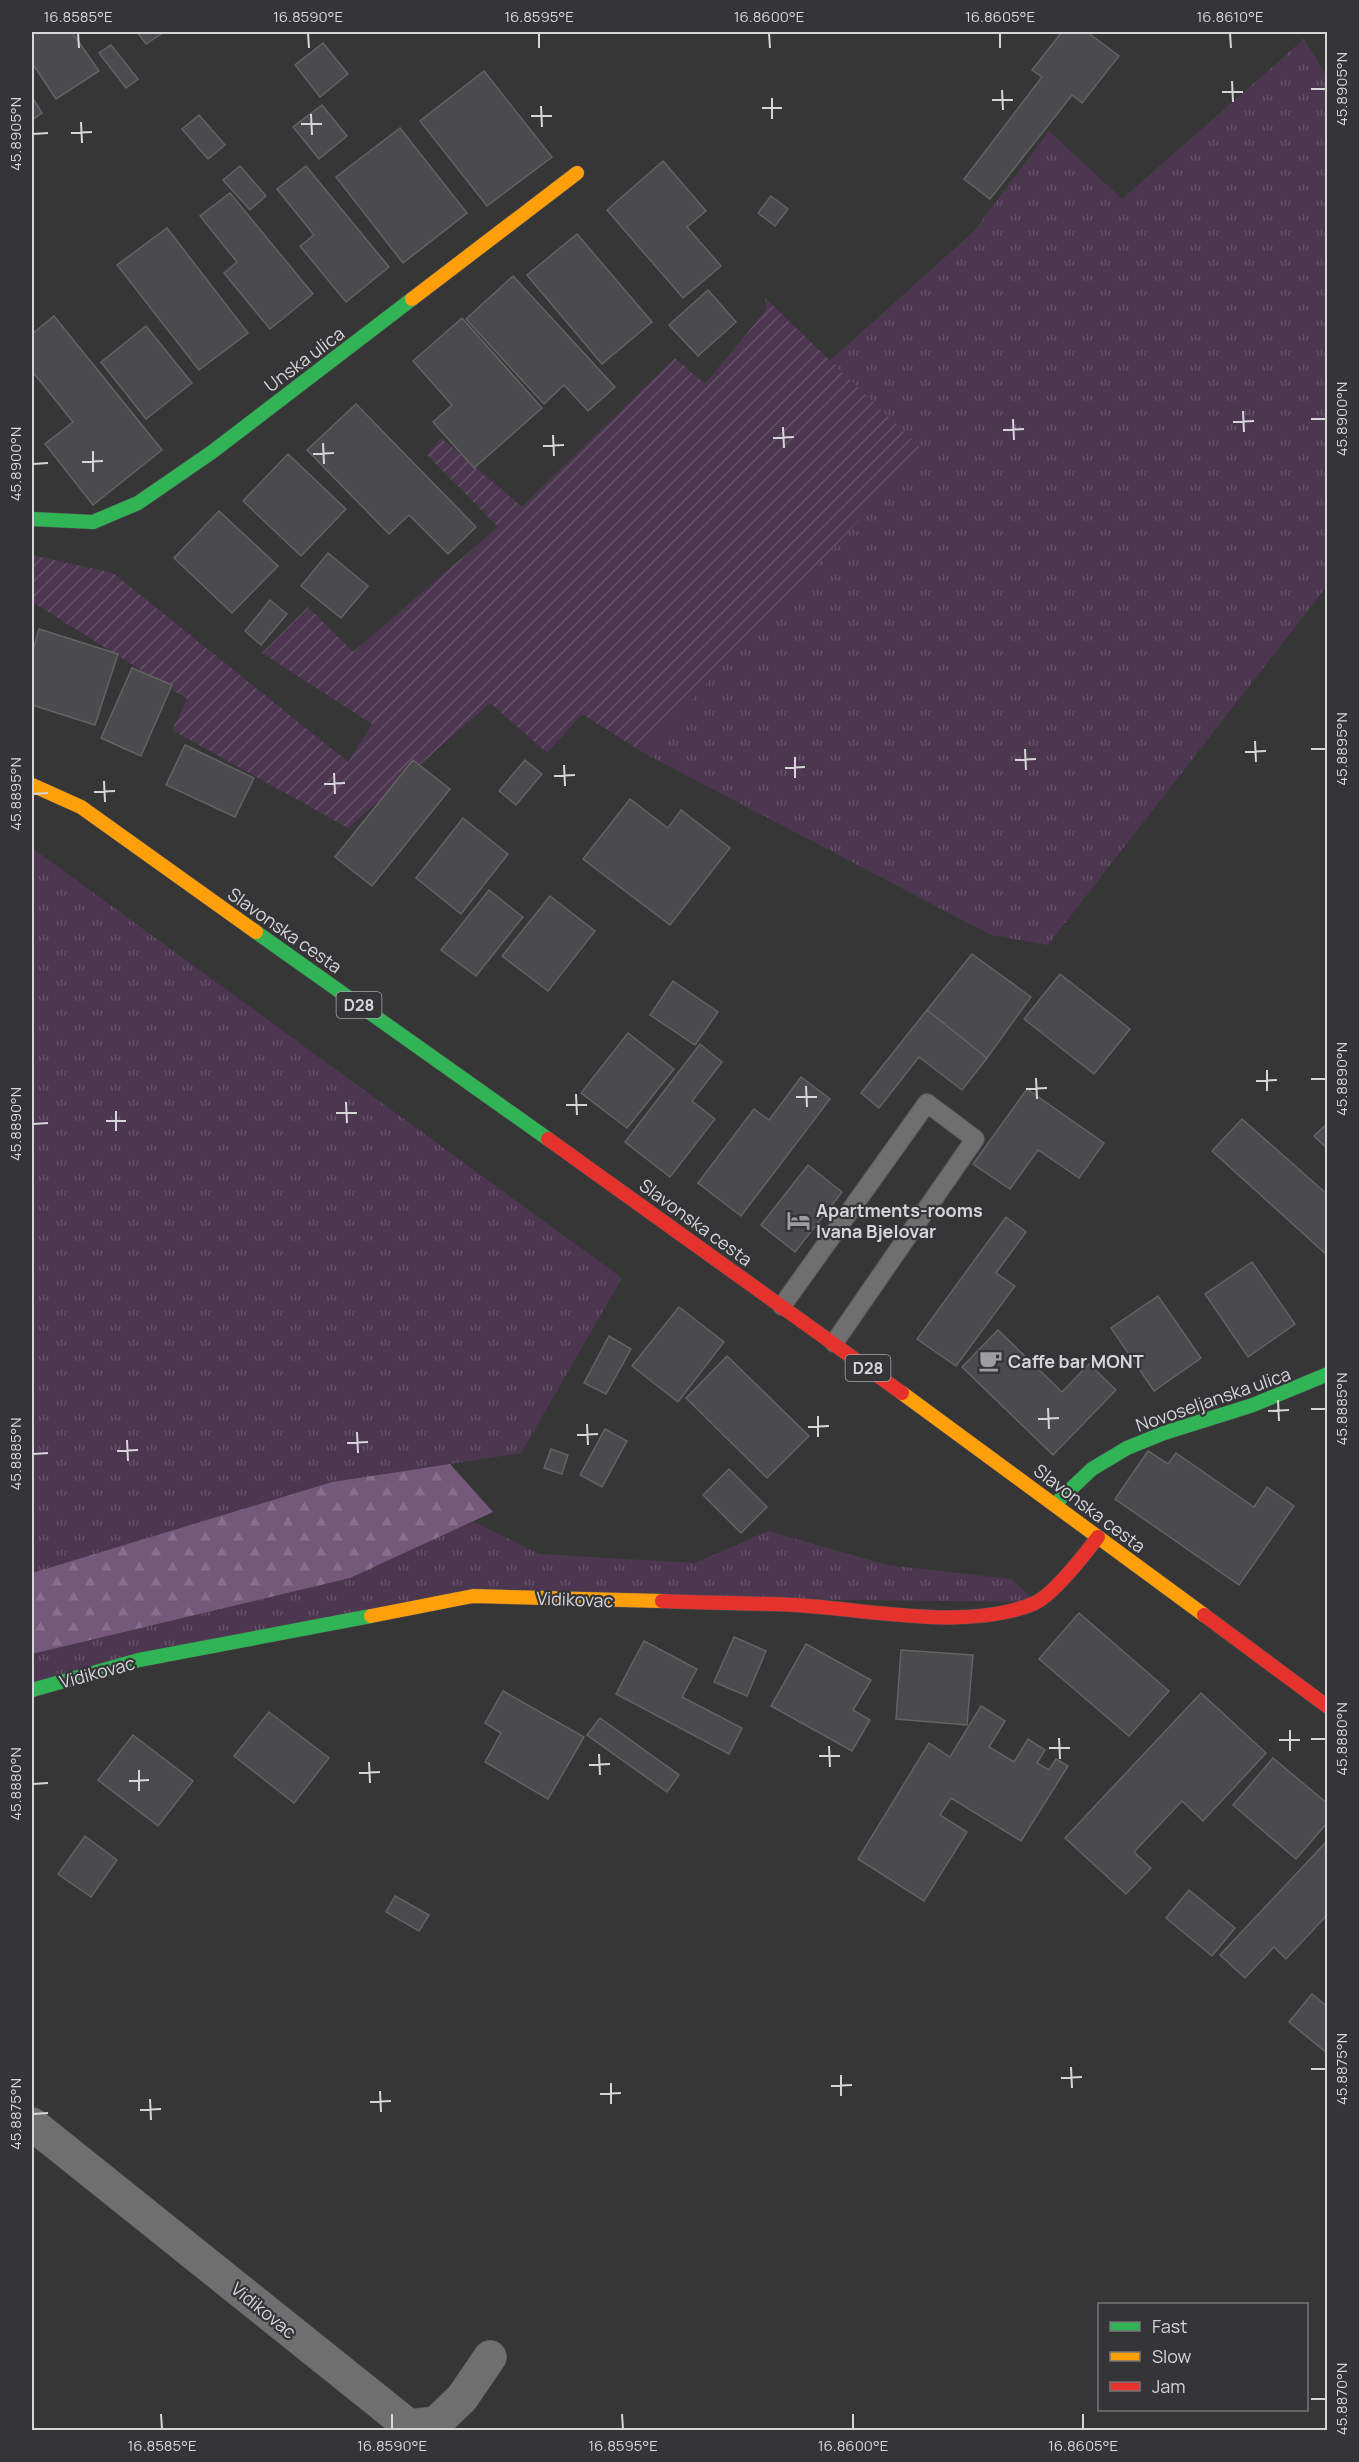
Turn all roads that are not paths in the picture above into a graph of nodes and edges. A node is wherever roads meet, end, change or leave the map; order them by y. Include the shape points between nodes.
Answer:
1 (577, 173) dead end
2 (32, 519) edge
3 (32, 785) edge
4 (783, 1306) junction
5 (834, 1343) junction
6 (1328, 1374) edge
7 (1055, 1504) junction
8 (1098, 1537) junction
9 (32, 1690) edge
10 (1328, 1707) edge
11 (32, 2124) edge
12 (490, 2357) dead end

1 - 2 main road, Unska ulica via 212,452 138,503 93,522
3 - 4 main road, Slavonska cesta / D28 via 81,807
4 - 5 main road, Slavonska cesta / D28
4 - 5 lane via 927,1102 975,1138
5 - 7 main road, Slavonska cesta / D28
6 - 7 main road, Novoseljanska ulica via 1135,1444 1093,1469
7 - 8 main road, Slavonska cesta / D28
8 - 9 main road, Vidikovac via 1072,1570 1037,1602 997,1614 937,1617 795,1605 473,1596 140,1660
8 - 10 main road, Slavonska cesta / D28
11 - 12 street, Vidikovac via 409,2426 436,2423 462,2398

